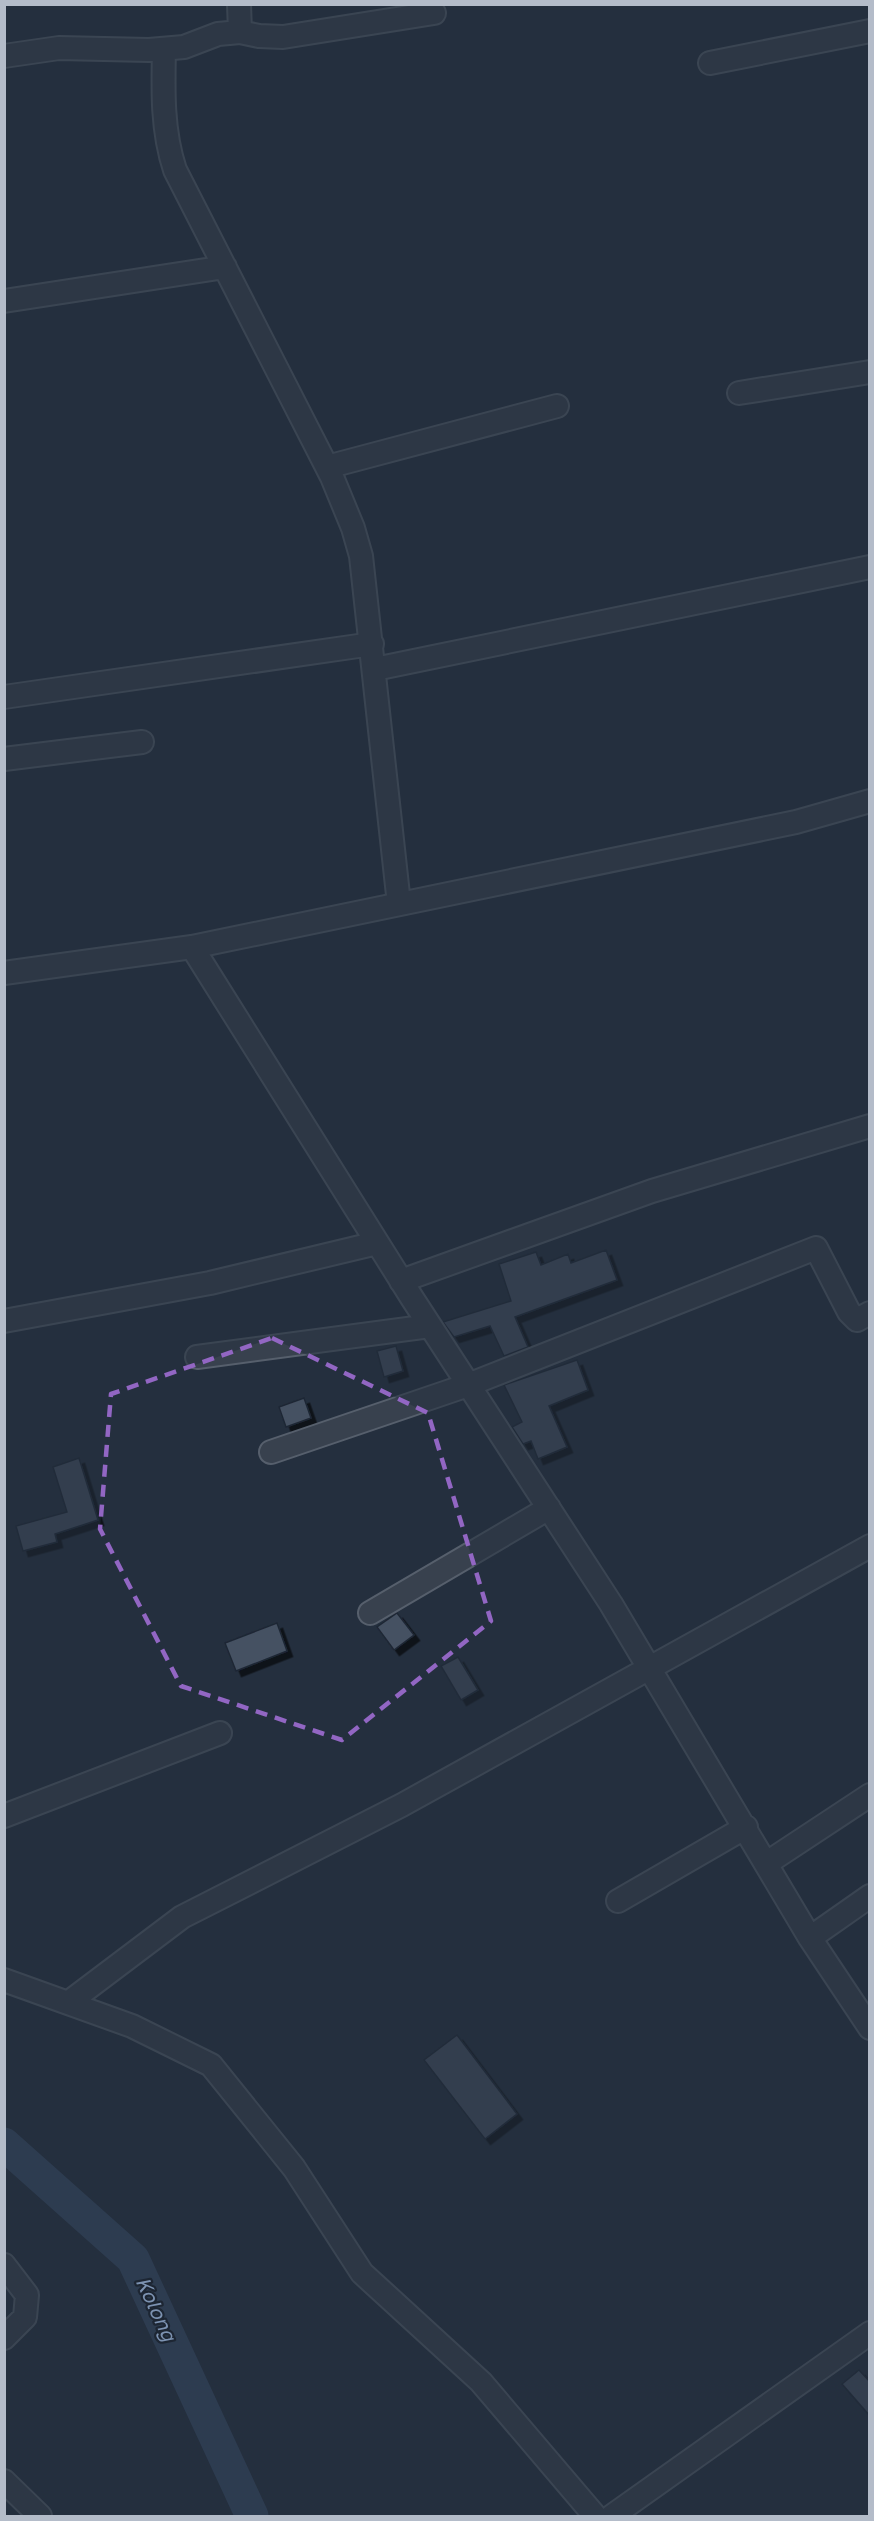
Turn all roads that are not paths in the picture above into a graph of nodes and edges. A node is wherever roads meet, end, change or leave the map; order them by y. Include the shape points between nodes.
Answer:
1 (239, 4) edge
2 (434, 13) dead end
3 (870, 31) edge
4 (240, 32) junction
5 (164, 49) junction
6 (4, 56) edge
7 (710, 63) dead end
8 (225, 267) junction
9 (4, 301) edge
10 (870, 372) edge
11 (739, 393) dead end
12 (557, 406) dead end
13 (327, 467) junction
14 (870, 567) edge
15 (372, 644) junction
16 (375, 669) junction
17 (4, 697) edge
18 (142, 742) dead end
19 (4, 759) edge
20 (870, 801) edge
21 (399, 904) junction
22 (192, 947) junction
23 (4, 973) edge
24 (870, 1126) edge
25 (376, 1243) junction
26 (401, 1281) junction
27 (870, 1313) edge
28 (4, 1321) edge
29 (430, 1326) junction
30 (197, 1357) dead end
31 (468, 1384) junction
32 (271, 1452) dead end
33 (549, 1508) junction
34 (870, 1546) edge
35 (370, 1613) dead end
36 (651, 1669) junction
37 (220, 1733) dead end
38 (870, 1795) edge
39 (4, 1816) edge
40 (746, 1827) junction
41 (767, 1863) junction
42 (870, 1896) edge
43 (618, 1901) dead end
44 (810, 1938) junction
45 (4, 1980) edge
46 (68, 2003) junction
47 (868, 2021) edge
48 (4, 2265) edge
49 (870, 2333) edge
50 (4, 2338) edge
51 (4, 2481) edge
52 (40, 2517) edge
53 (596, 2517) edge
54 (612, 2517) edge

1 - 4 street
2 - 4 street via 283,37
3 - 7 street
4 - 5 street
5 - 6 street via 60,48
5 - 8 street via 167,147
8 - 9 street
8 - 13 street
10 - 11 street
12 - 13 street
13 - 15 street via 361,555
14 - 16 street
15 - 16 street
15 - 17 street
16 - 21 street
18 - 19 street
20 - 21 street via 796,822
21 - 22 street
22 - 23 street
22 - 25 street
24 - 26 street via 652,1191
25 - 26 street
25 - 28 street via 210,1283
26 - 29 street
27 - 31 street via 857,1320 849,1312 816,1248
29 - 30 street
29 - 31 street
31 - 32 street
31 - 33 street
33 - 35 street
33 - 36 street
34 - 36 street
36 - 40 street
36 - 46 street via 402,1805 182,1917
37 - 39 street
38 - 41 street
40 - 41 street
40 - 43 street
41 - 44 street
42 - 44 street
44 - 47 street
45 - 46 street
46 - 53 street via 132,2026 211,2065 294,2168 362,2273 481,2382
48 - 50 street via 27,2295 24,2317
49 - 54 street
51 - 52 street

